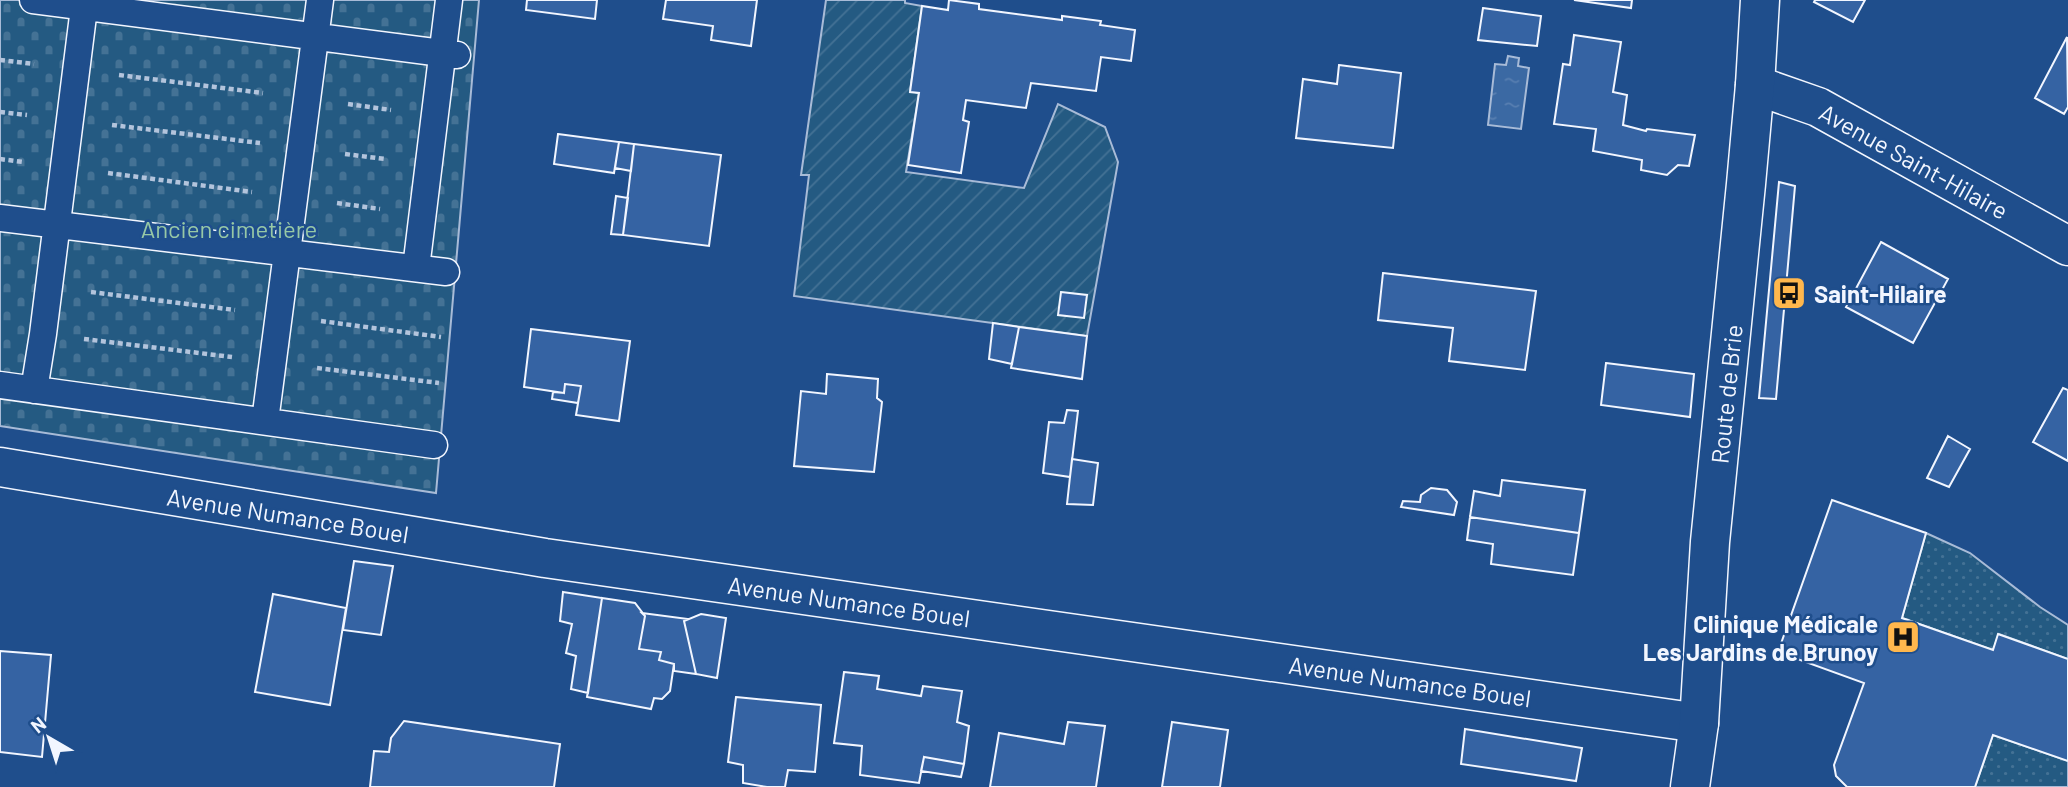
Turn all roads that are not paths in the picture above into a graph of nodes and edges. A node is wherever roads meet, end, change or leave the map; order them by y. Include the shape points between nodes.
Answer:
1 (33, 0) edge
2 (320, 0) edge
3 (449, 0) edge
4 (1760, 0) edge
5 (84, 3) edge
6 (315, 37) junction
7 (450, 54) junction
8 (1755, 85) junction
9 (0, 218) edge
10 (56, 225) junction
11 (2068, 246) edge
12 (288, 253) junction
13 (416, 268) junction
14 (446, 272) dead end
15 (0, 385) edge
16 (34, 390) junction
17 (265, 421) junction
18 (434, 445) dead end
19 (0, 467) edge
20 (1699, 723) junction
21 (1690, 787) edge

1 - 5 lane
2 - 6 lane
3 - 7 lane
4 - 8 street, Route de Brie
5 - 6 lane
5 - 10 lane
6 - 7 lane
6 - 12 lane
7 - 13 lane via 435,116
8 - 11 street, Avenue Saint-Hilaire via 1818,107
8 - 20 street, Route de Brie via 1710,542
9 - 10 lane
10 - 12 lane
10 - 16 lane
12 - 13 lane
12 - 17 lane
13 - 14 lane
15 - 16 lane
16 - 17 lane
17 - 18 lane
19 - 20 street, Avenue Numance Bouel via 545,558
20 - 21 street, Route de Brie

